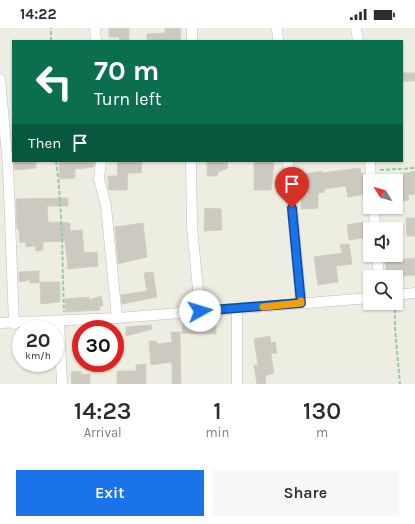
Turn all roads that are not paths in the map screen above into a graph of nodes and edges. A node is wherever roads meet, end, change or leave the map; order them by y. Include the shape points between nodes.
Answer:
1 (95, 28) edge
2 (192, 28) edge
3 (277, 28) edge
4 (356, 28) edge
5 (96, 40) edge
6 (192, 40) edge
7 (278, 40) edge
8 (358, 40) edge
9 (0, 79) edge
10 (101, 162) edge
11 (191, 162) edge
12 (288, 162) edge
13 (415, 293) edge
14 (403, 294) edge
15 (363, 299) edge
16 (301, 303) junction
17 (237, 307) junction
18 (200, 311) junction
19 (117, 318) junction
20 (14, 320) edge
21 (64, 321) edge
22 (0, 323) edge
23 (12, 324) edge
24 (62, 372) edge
25 (62, 384) edge
26 (237, 384) edge

1 - 5 street
2 - 6 street
3 - 7 street
4 - 8 street
9 - 20 street via 8,166
10 - 19 street via 99,179 106,206
11 - 18 street via 192,227
12 - 16 street
13 - 14 street
15 - 16 street
16 - 17 street
17 - 18 street
17 - 26 street
18 - 19 street
19 - 21 street
22 - 23 street
24 - 25 street

